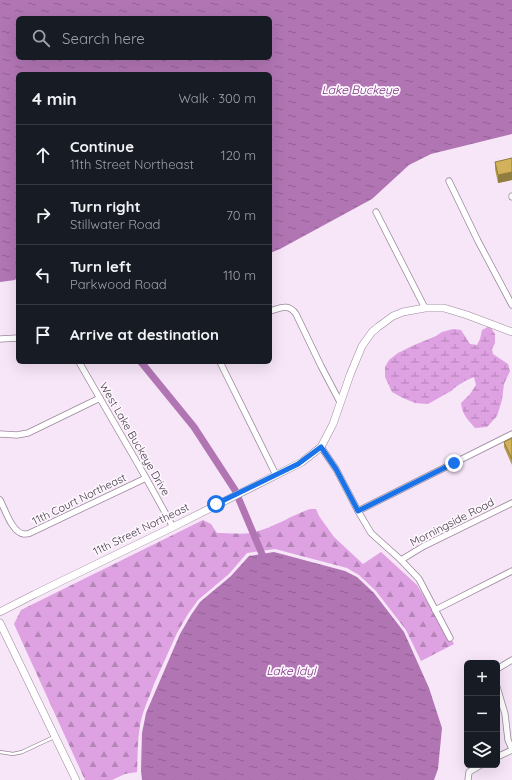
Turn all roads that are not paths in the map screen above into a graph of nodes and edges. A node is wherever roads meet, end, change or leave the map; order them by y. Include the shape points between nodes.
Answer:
1 (449, 181) dead end
2 (376, 212) dead end
3 (512, 305) edge
4 (425, 308) junction
5 (272, 310) edge
6 (512, 332) edge
7 (16, 338) edge
8 (0, 339) edge
9 (80, 364) edge
10 (221, 364) edge
11 (100, 398) junction
12 (340, 402) junction
13 (0, 434) edge
14 (512, 434) edge
15 (321, 447) junction
16 (276, 475) junction
17 (146, 478) junction
18 (0, 500) edge
19 (512, 503) edge
20 (358, 511) junction
21 (173, 527) junction
22 (401, 560) junction
23 (512, 571) edge
24 (435, 610) junction
25 (0, 612) edge
26 (0, 623) edge
27 (450, 638) dead end
28 (512, 660) edge
29 (500, 667) edge
30 (500, 696) edge
31 (55, 737) junction
32 (512, 750) edge
33 (0, 752) edge
34 (500, 756) edge
35 (476, 768) edge
36 (76, 780) edge
37 (468, 780) edge

1 - 3 street
2 - 4 street
4 - 6 street, 11th Street Northeast via 444,308
4 - 12 street, 11th Street Northeast via 394,316 372,332 359,352
5 - 12 street via 284,307 293,310
7 - 8 street
9 - 11 street, West Lake Buckeye Drive
10 - 16 street
11 - 13 street via 32,432 17,435
11 - 17 street, West Lake Buckeye Drive
12 - 15 street, 11th Street Northeast via 333,424
14 - 20 street
15 - 16 street, 11th Street Northeast via 302,462
15 - 20 street
16 - 21 street, 11th Street Northeast
17 - 18 street, 11th Court Northeast via 30,534 16,531
17 - 21 street, West Lake Buckeye Drive
19 - 22 street, Morningside Road
20 - 22 street via 371,533
21 - 25 street, 11th Street Northeast
22 - 24 street via 419,579
23 - 24 street
24 - 27 street
26 - 31 street
28 - 29 street
30 - 32 street
31 - 33 lane via 22,752
31 - 36 street
32 - 34 street
35 - 37 street via 469,772

